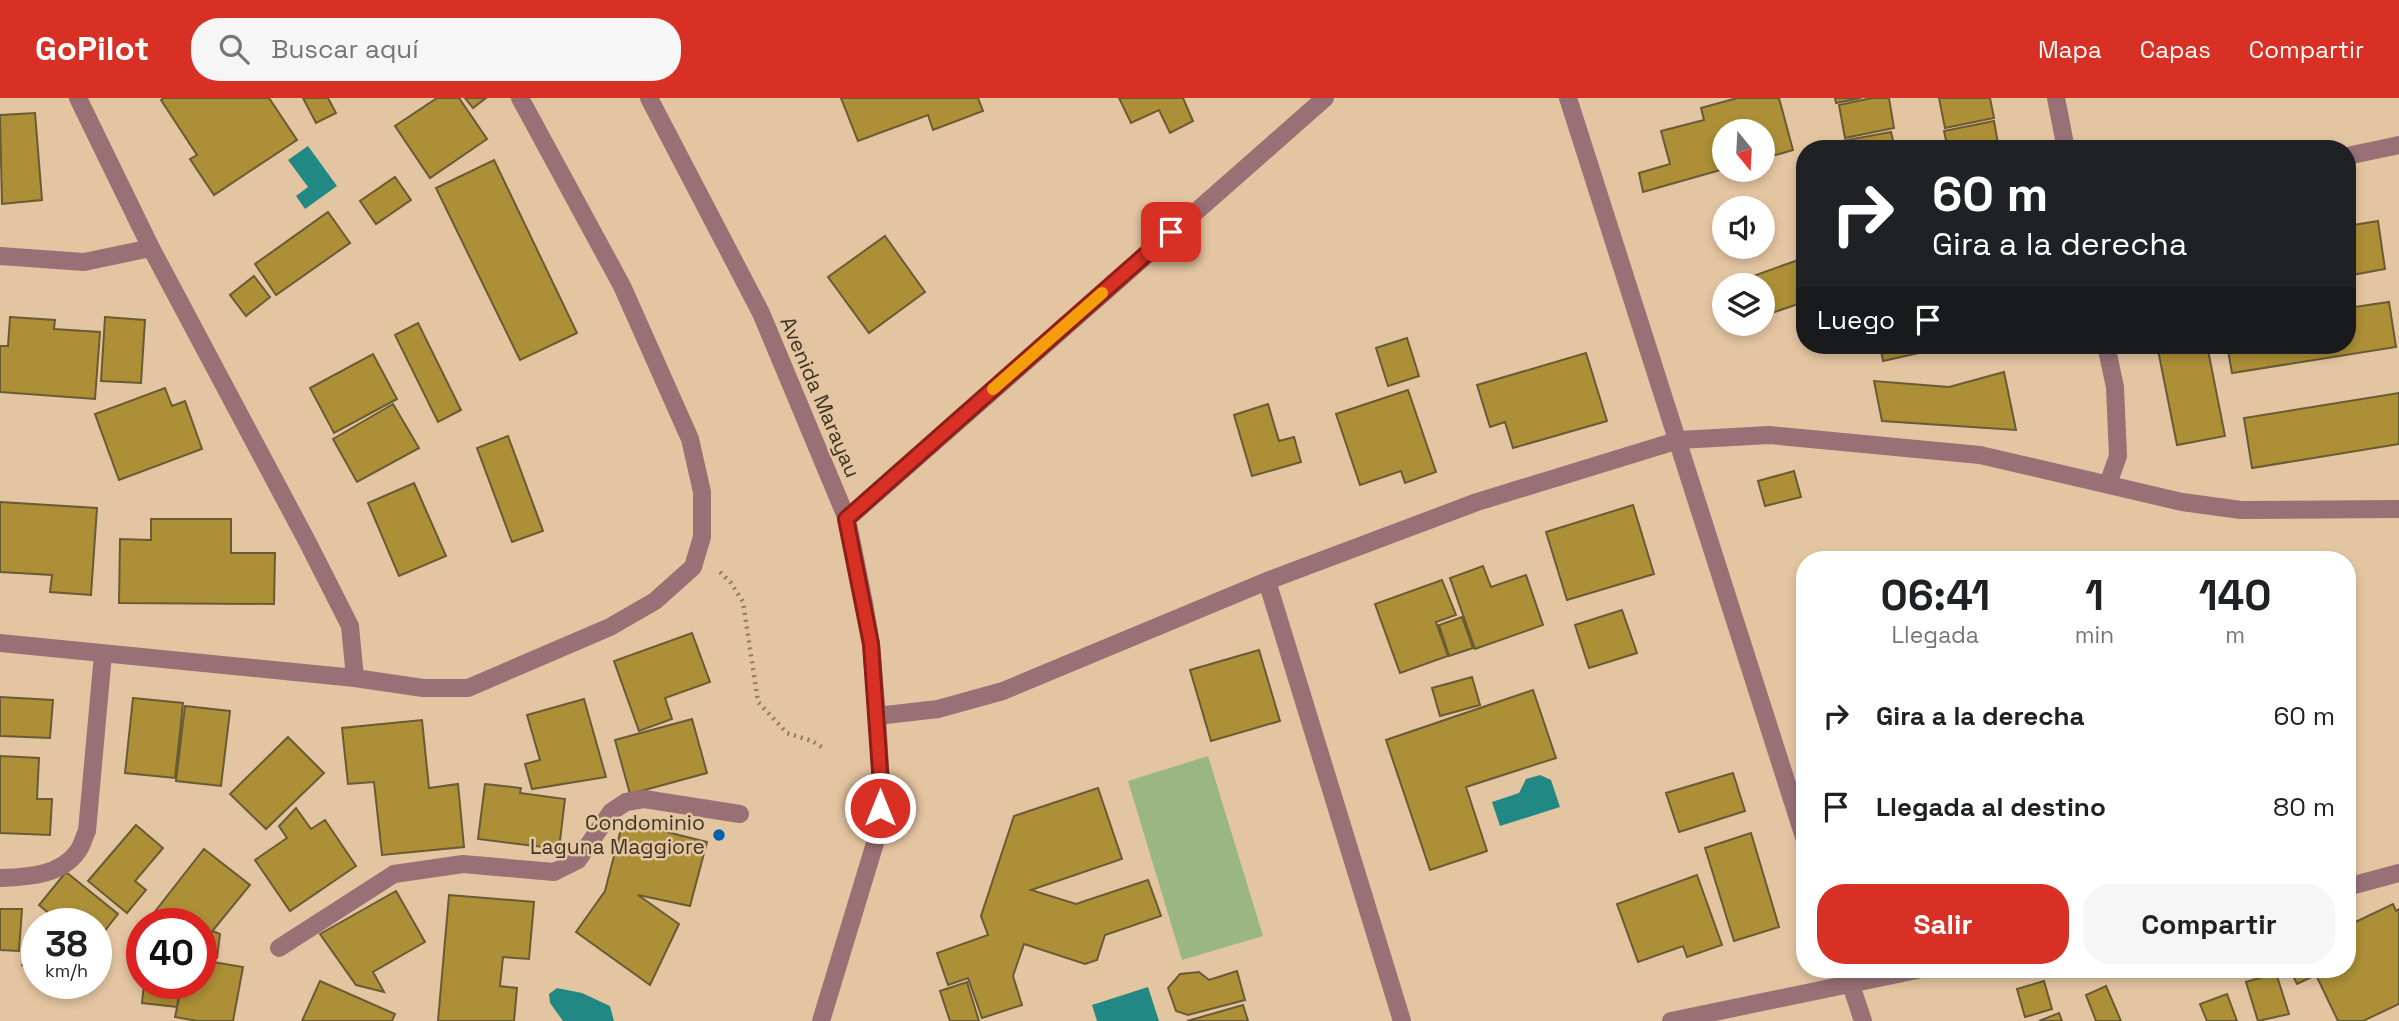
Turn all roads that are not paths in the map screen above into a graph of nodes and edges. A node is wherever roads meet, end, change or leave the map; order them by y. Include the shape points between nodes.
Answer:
1 (78, 98) edge
2 (520, 98) edge
3 (649, 98) edge
4 (1325, 98) edge
5 (1568, 98) edge
6 (2056, 98) edge
7 (2064, 140) edge
8 (2399, 145) edge
9 (2356, 154) edge
10 (151, 248) junction
11 (0, 256) edge
12 (2108, 354) edge
13 (1679, 440) junction
14 (2108, 484) junction
15 (2399, 509) edge
16 (846, 519) junction
17 (1267, 581) junction
18 (0, 643) edge
19 (103, 654) junction
20 (355, 678) junction
21 (877, 716) junction
22 (1796, 811) edge
23 (740, 814) dead end
24 (2399, 873) edge
25 (0, 878) edge
26 (2356, 885) edge
27 (279, 948) dead end
28 (1840, 978) edge
29 (1849, 978) edge
30 (821, 1021) edge
31 (1402, 1021) edge
32 (1671, 1021) edge
33 (1863, 1021) edge

1 - 10 street
2 - 20 street via 622,286 690,439 702,492 702,537 693,567 655,601 610,626 468,688 423,688
3 - 16 street, Avenida Marayau via 761,313
4 - 16 street
5 - 13 street
6 - 7 street
8 - 9 street
10 - 11 street via 84,262
10 - 20 street via 350,626
12 - 14 street via 2115,387 2118,456
13 - 14 street via 1769,435 1954,452
13 - 17 street via 1477,502
13 - 22 street
14 - 15 street via 2241,510
16 - 21 street, Avenida Marayau via 871,644
17 - 21 street via 1003,691 938,709
17 - 31 street
18 - 19 street
19 - 20 street
19 - 25 street via 87,831 77,853 58,868 32,877
21 - 30 street, Avenida Marayau via 879,830
23 - 27 street via 644,799 626,802 611,813 578,860 554,872 463,864 394,874
24 - 26 street
28 - 32 street
29 - 33 street

